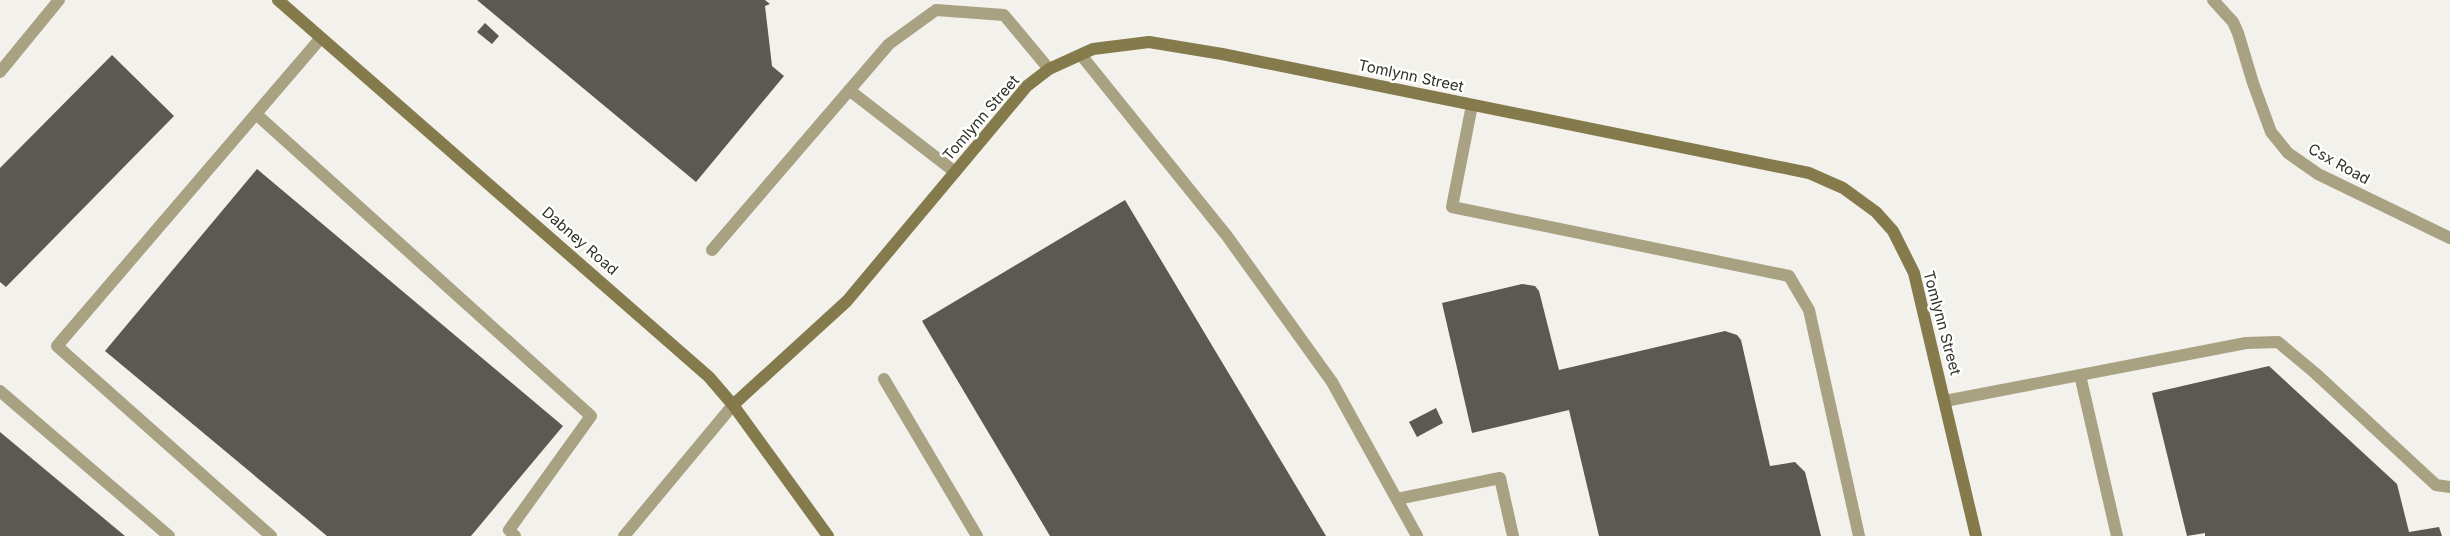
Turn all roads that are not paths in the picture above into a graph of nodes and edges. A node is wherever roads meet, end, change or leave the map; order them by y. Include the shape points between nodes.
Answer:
1 (59, 0) edge
2 (278, 0) edge
3 (2213, 0) edge
4 (320, 39) junction
5 (1081, 55) junction
6 (1049, 69) junction
7 (0, 72) edge
8 (849, 90) junction
9 (1472, 105) junction
10 (256, 114) junction
11 (955, 172) junction
12 (2450, 238) edge
13 (712, 250) dead end
14 (2080, 375) junction
15 (884, 379) dead end
16 (0, 391) edge
17 (1945, 401) junction
18 (733, 405) junction
19 (2450, 487) edge
20 (1397, 499) junction
21 (169, 536) edge
22 (271, 536) edge
23 (515, 536) edge
24 (624, 536) edge
25 (828, 536) edge
26 (977, 536) edge
27 (1417, 536) edge
28 (1513, 536) edge
29 (1859, 536) edge
30 (1976, 536) edge
31 (2117, 536) edge

1 - 7 street
2 - 4 street, Dabney Road
3 - 12 street, Csx Road via 2233,22 2271,132 2288,153 2318,174
4 - 10 street
4 - 18 street, Dabney Road via 709,377
5 - 6 street, Tomlynn Street
5 - 9 street, Tomlynn Street via 1093,49 1149,42
5 - 20 street via 1227,236 1332,382
6 - 8 street via 1004,15 936,10 889,44
6 - 11 street, Tomlynn Street via 1027,86
8 - 11 street
8 - 13 street
9 - 17 street, Tomlynn Street via 1809,173 1843,188 1876,212 1893,230 1914,274
9 - 29 street via 1452,207 1789,276 1809,310
10 - 22 street via 57,346
10 - 23 street via 591,416 509,530
11 - 18 street, Tomlynn Street via 847,301
14 - 17 street
14 - 19 street via 2246,343 2278,342 2436,485
14 - 31 street
15 - 26 street
16 - 21 street
17 - 30 street, Tomlynn Street
18 - 24 street
18 - 25 street, Dabney Road
20 - 27 street
20 - 28 street via 1500,478

